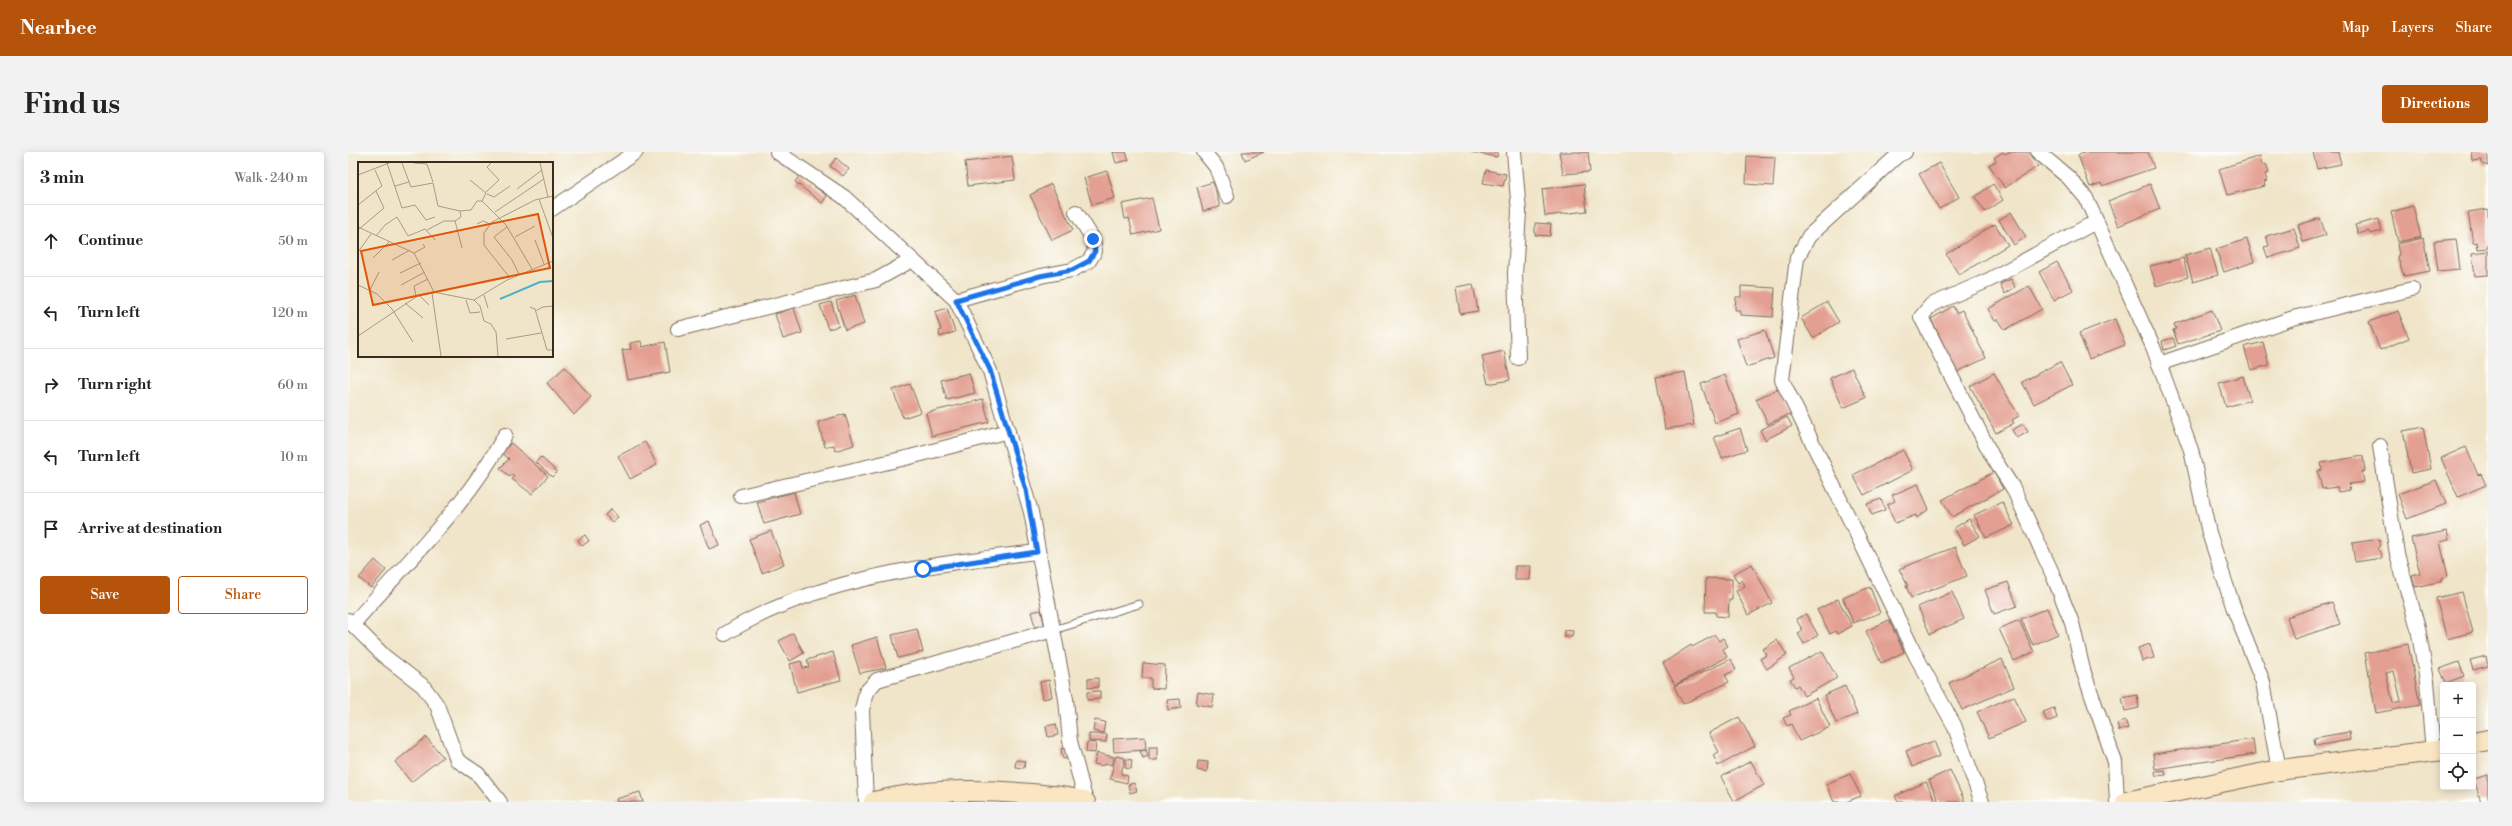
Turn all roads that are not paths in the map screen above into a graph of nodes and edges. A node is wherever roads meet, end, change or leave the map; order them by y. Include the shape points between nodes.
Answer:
1 (636, 152) edge
2 (777, 152) edge
3 (1204, 152) edge
4 (1514, 152) edge
5 (2038, 152) edge
6 (1899, 153) edge
7 (1227, 196) dead end
8 (553, 208) edge
9 (1076, 212) dead end
10 (2098, 224) junction
11 (912, 260) junction
12 (2412, 289) dead end
13 (956, 300) junction
14 (678, 329) dead end
15 (1518, 358) dead end
16 (2160, 364) junction
17 (1008, 431) junction
18 (505, 435) dead end
19 (2380, 446) dead end
20 (741, 496) dead end
21 (1037, 552) junction
22 (1139, 604) dead end
23 (351, 622) edge
24 (1053, 630) junction
25 (724, 634) dead end
26 (2488, 740) edge
27 (2476, 742) edge
28 (2438, 751) edge
29 (2280, 770) junction
30 (904, 799) edge
31 (1077, 801) edge
32 (500, 802) edge
33 (866, 802) edge
34 (874, 802) edge
35 (1982, 802) edge
36 (2117, 802) edge
37 (2126, 802) edge

1 - 8 street
2 - 11 street via 844,197
3 - 7 street via 1216,167
4 - 15 street via 1519,212 1514,274
5 - 10 street via 2069,178 2086,198
6 - 35 street via 1809,236 1797,258 1782,380 1909,642 1954,725
9 - 13 street via 1093,239 1095,251 1089,261 1072,270 1040,276
10 - 16 street
10 - 36 street via 2082,229 1989,280 1931,305 1920,317 1992,456 2013,488 2053,575 2072,622 2083,670 2115,762
11 - 13 street
11 - 14 street via 876,280
12 - 16 street via 2293,318
13 - 17 street via 990,370
16 - 29 street via 2191,450 2209,532 2263,682
17 - 20 street via 910,457
17 - 21 street via 1031,512
18 - 23 street via 488,466 438,530
19 - 28 street via 2397,554 2418,628
21 - 24 street
21 - 25 street via 878,577 828,589 777,606
22 - 24 lane
23 - 32 street via 384,656 423,686 437,705 457,760 478,774
24 - 31 street via 1066,699
24 - 33 street via 877,680 866,692 862,710
26 - 27 street
28 - 29 street
29 - 37 street
30 - 31 street via 928,791 999,791
30 - 34 street

